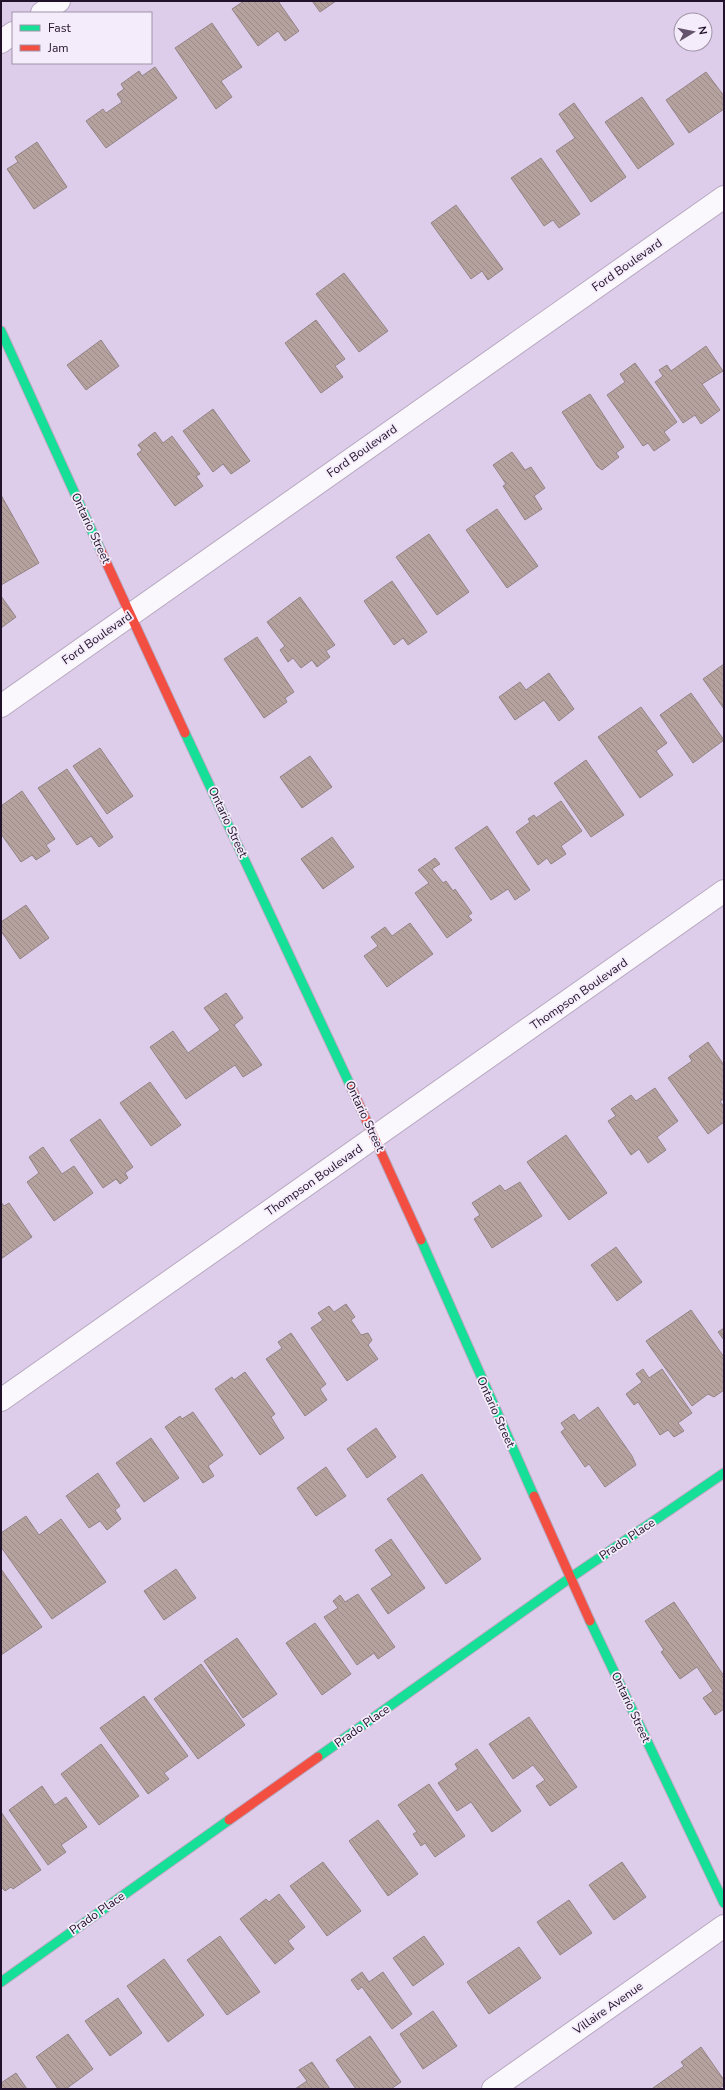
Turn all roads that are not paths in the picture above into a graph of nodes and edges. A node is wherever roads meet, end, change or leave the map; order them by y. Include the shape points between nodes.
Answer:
1 (59, 1) edge
2 (43, 12) edge
3 (12, 34) edge
4 (1, 42) edge
5 (724, 197) edge
6 (1, 331) edge
7 (130, 614) junction
8 (1, 706) edge
9 (724, 891) edge
10 (375, 1137) junction
11 (1, 1400) edge
12 (724, 1473) edge
13 (570, 1578) junction
14 (724, 1903) edge
15 (724, 1926) edge
16 (1, 1982) edge
17 (492, 2089) edge

1 - 2 street
3 - 4 street
5 - 7 street, Ford Boulevard
6 - 7 street, Ontario Street
7 - 8 street, Ford Boulevard
7 - 10 street, Ontario Street
9 - 10 street, Thompson Boulevard
10 - 11 street, Thompson Boulevard
10 - 13 street, Ontario Street
12 - 13 street, Prado Place
13 - 14 street, Ontario Street
13 - 16 street, Prado Place
15 - 17 street, Villaire Avenue

